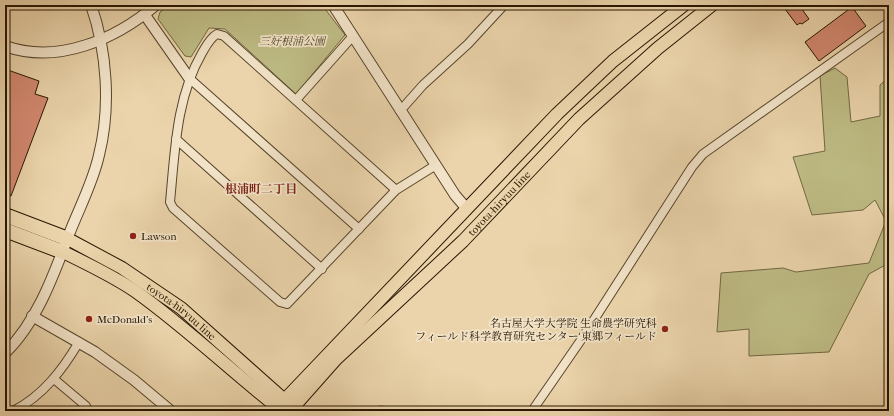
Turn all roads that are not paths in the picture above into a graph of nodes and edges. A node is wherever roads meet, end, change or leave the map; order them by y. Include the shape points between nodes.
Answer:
1 (91, 5) edge
2 (156, 5) edge
3 (333, 5) edge
4 (504, 5) edge
5 (684, 5) edge
6 (712, 5) edge
7 (145, 15) junction
8 (889, 22) edge
9 (353, 36) junction
10 (101, 40) junction
11 (5, 46) edge
12 (189, 78) junction
13 (296, 100) junction
14 (400, 111) junction
15 (176, 139) junction
16 (436, 165) junction
17 (396, 190) junction
18 (467, 209) junction
19 (5, 214) edge
20 (359, 229) junction
21 (5, 230) edge
22 (65, 245) junction
23 (322, 269) junction
24 (32, 316) junction
25 (79, 342) junction
26 (5, 353) edge
27 (54, 379) junction
28 (283, 408) edge
29 (13, 411) edge
30 (86, 411) edge
31 (171, 411) edge
32 (532, 411) edge

1 - 10 street
2 - 7 street
3 - 9 street
4 - 14 street
5 - 18 main road, toyota-hiryuu line via 614,61 557,114
6 - 28 main road, toyota-hiryuu line via 658,48 579,119 463,241
7 - 10 street
7 - 12 street
8 - 32 street via 703,154
9 - 13 street
9 - 14 street
10 - 11 street via 53,52 27,51
10 - 22 street via 105,110 99,155
12 - 13 street via 210,39 220,34
12 - 15 street via 183,95
12 - 20 street
13 - 17 street
14 - 16 street
15 - 23 street
15 - 23 street via 170,202 268,292 280,302 287,304
16 - 17 street
16 - 18 street
17 - 20 street
18 - 28 main road, toyota-hiryuu line
19 - 22 highway
20 - 23 street
21 - 22 highway
22 - 24 street
22 - 28 main road, toyota-hiryuu line via 122,268 181,308
24 - 25 street
24 - 26 street
25 - 27 street
25 - 31 street via 134,380
27 - 29 street via 36,396
27 - 30 street via 86,406

